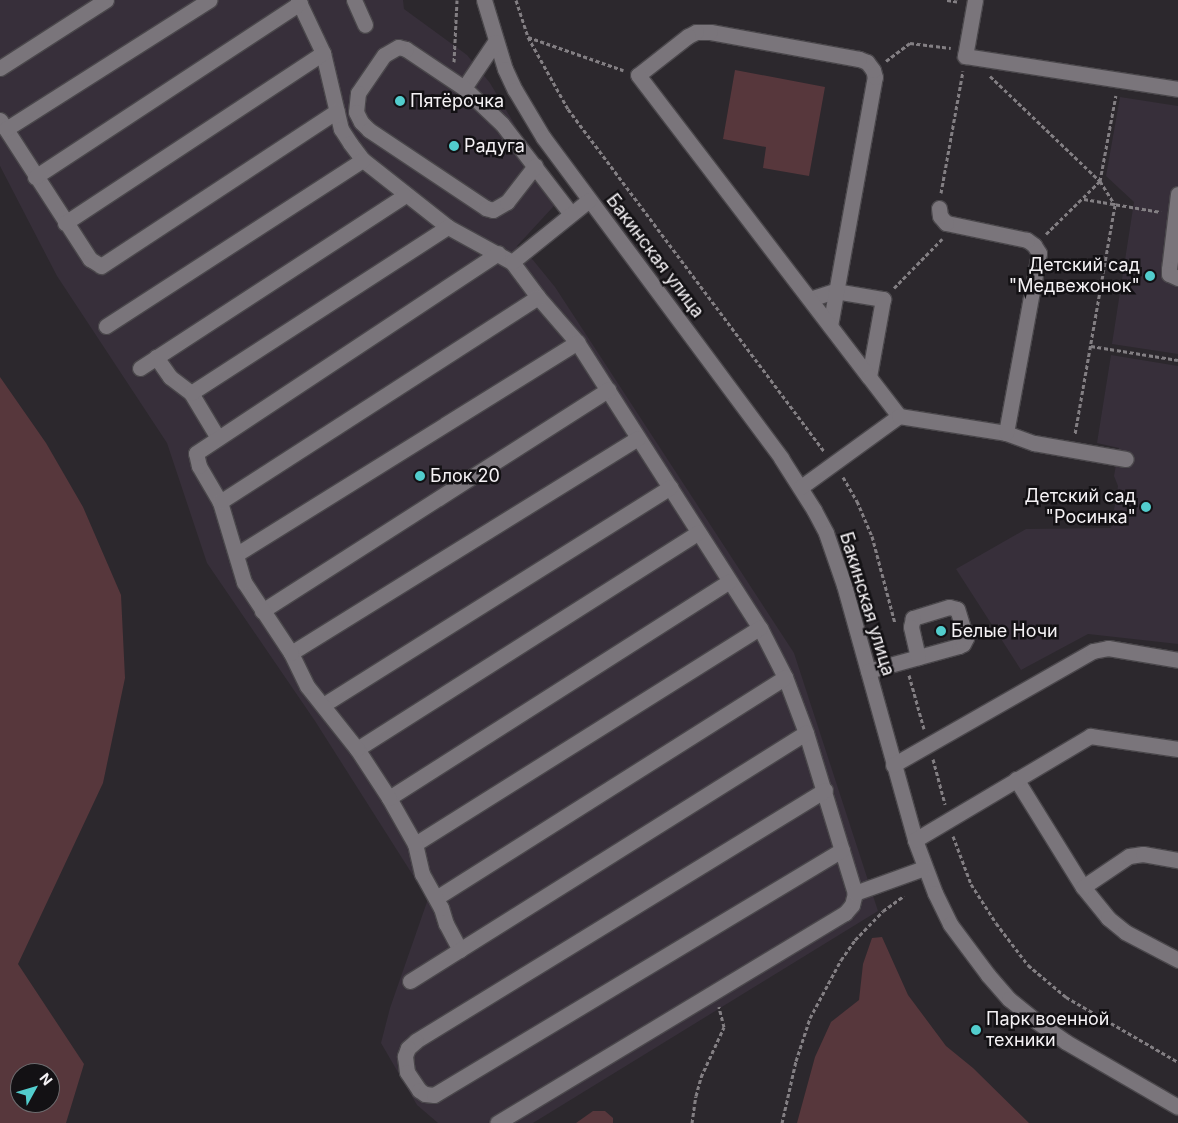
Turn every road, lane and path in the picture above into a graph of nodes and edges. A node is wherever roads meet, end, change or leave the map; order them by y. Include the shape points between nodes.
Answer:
1 (106, 0) edge
2 (209, 0) edge
3 (354, 0) edge
4 (458, 0) edge
5 (484, 0) edge
6 (975, 0) edge
7 (299, 2) edge
8 (365, 25) dead end
9 (528, 37) dead end
10 (495, 42) junction
11 (323, 53) junction
12 (966, 53) junction
13 (0, 68) edge
14 (873, 70) junction
15 (638, 75) junction
16 (990, 76) dead end
17 (1118, 80) junction
18 (458, 84) junction
19 (1178, 89) edge
20 (337, 111) junction
21 (3, 125) edge
22 (363, 160) junction
23 (535, 166) junction
24 (35, 176) junction
25 (1100, 181) junction
26 (1178, 194) edge
27 (405, 195) junction
28 (1083, 198) junction
29 (589, 200) junction
30 (1115, 205) junction
31 (938, 208) joint
32 (572, 214) junction
33 (1175, 214) junction
34 (65, 222) junction
35 (954, 226) junction
36 (448, 227) junction
37 (1034, 245) junction
38 (498, 253) junction
39 (512, 262) junction
40 (1178, 278) edge
41 (835, 291) junction
42 (538, 297) junction
43 (883, 299) junction
44 (810, 300) junction
45 (106, 326) dead end
46 (830, 326) junction
47 (578, 342) junction
48 (1091, 346) junction
49 (156, 357) junction
50 (1178, 360) edge
51 (140, 368) dead end
52 (869, 377) junction
53 (608, 390) junction
54 (191, 393) junction
55 (899, 416) junction
56 (1006, 433) junction
57 (218, 438) junction
58 (638, 438) junction
59 (1072, 450) junction
60 (1126, 460) dead end
61 (670, 487) junction
62 (801, 487) junction
63 (220, 502) junction
64 (698, 533) junction
65 (237, 554) junction
66 (729, 581) junction
67 (262, 611) junction
68 (760, 628) junction
69 (291, 653) junction
70 (918, 658) dead end
71 (1178, 660) edge
72 (868, 671) junction
73 (786, 677) junction
74 (323, 706) junction
75 (806, 733) junction
76 (357, 749) junction
77 (1178, 749) edge
78 (893, 765) junction
79 (1016, 779) junction
80 (825, 790) junction
81 (388, 798) junction
82 (915, 840) junction
83 (415, 844) junction
84 (842, 850) junction
85 (1178, 860) edge
86 (924, 868) junction
87 (1083, 887) junction
88 (854, 893) junction
89 (904, 896) dead end
90 (436, 898) junction
91 (460, 950) junction
92 (1178, 960) edge
93 (410, 981) dead end
94 (710, 993) junction
95 (1178, 1107) edge
96 (498, 1123) edge
97 (692, 1123) edge
98 (782, 1123) edge

1 - 13 street
2 - 21 street
3 - 8 street
4 - 18 path
5 - 10 street, Бакинская улица
6 - 12 street
7 - 11 street
7 - 24 street
9 - 15 path
10 - 18 street
10 - 29 street, Бакинская улица via 529,116
11 - 20 street
11 - 34 street
12 - 14 path via 910,43
12 - 17 street
12 - 31 path
14 - 15 street via 868,62 859,59 696,32
14 - 41 street via 876,77
15 - 44 street
16 - 25 path
17 - 19 street
17 - 25 path
18 - 23 street via 502,124
18 - 23 street via 398,47 384,55 358,93 356,112 370,130 486,208 493,210 507,202
20 - 22 street via 341,128
20 - 34 street via 101,266 90,259
21 - 24 street
22 - 27 street
22 - 45 street
23 - 32 street
24 - 34 street
25 - 28 path
25 - 30 path
26 - 33 street
27 - 36 street
27 - 49 street
28 - 30 path
28 - 37 path
29 - 32 street
29 - 62 street, Бакинская улица
30 - 33 path
30 - 48 path
31 - 35 street via 946,223
32 - 39 street
33 - 40 street via 1169,274
35 - 37 street via 1027,240
35 - 43 path
36 - 38 street
36 - 54 street
37 - 56 street via 1039,253
38 - 39 street
38 - 57 street
39 - 42 street
41 - 43 street
41 - 44 street
41 - 46 street
42 - 47 street
42 - 63 street
43 - 52 street
44 - 46 street
46 - 52 street
47 - 53 street
47 - 65 street
48 - 50 path
48 - 59 path
49 - 51 street
49 - 54 street via 170,377
52 - 55 street
53 - 58 street
53 - 67 street
54 - 57 street
55 - 56 street
55 - 62 street
56 - 59 street via 1034,443
57 - 63 street via 196,453
58 - 61 street
58 - 69 street
59 - 60 street
61 - 64 street
61 - 74 street
62 - 72 street, Бакинская улица via 826,533 836,560
63 - 65 street
64 - 66 street
64 - 76 street
65 - 67 street via 244,582
66 - 68 street
66 - 81 street
67 - 69 street
68 - 73 street
68 - 83 street
69 - 74 street via 307,686
70 - 72 street
71 - 78 street via 1108,648 1093,651
72 - 78 street, Бакинская улица
73 - 75 street
73 - 90 street
74 - 76 street
75 - 80 street
75 - 91 street
76 - 81 street
77 - 79 street via 1090,736
78 - 82 street, Бакинская улица
79 - 82 street
79 - 87 street
80 - 84 street
80 - 84 street via 416,1041 404,1056 407,1072 419,1090 434,1095
81 - 83 street
82 - 86 street, Бакинская улица
83 - 90 street via 422,874
84 - 88 street
85 - 87 street via 1143,854 1129,856
86 - 88 street
86 - 95 street, Бакинская улица via 950,924 1009,999 1066,1042
87 - 92 street via 1108,918 1125,932
88 - 94 street via 852,905 845,913
89 - 98 path via 862,932 841,960 810,1018 796,1060
90 - 91 street
91 - 93 street
94 - 96 street
94 - 97 path via 720,1009 724,1027 701,1077

